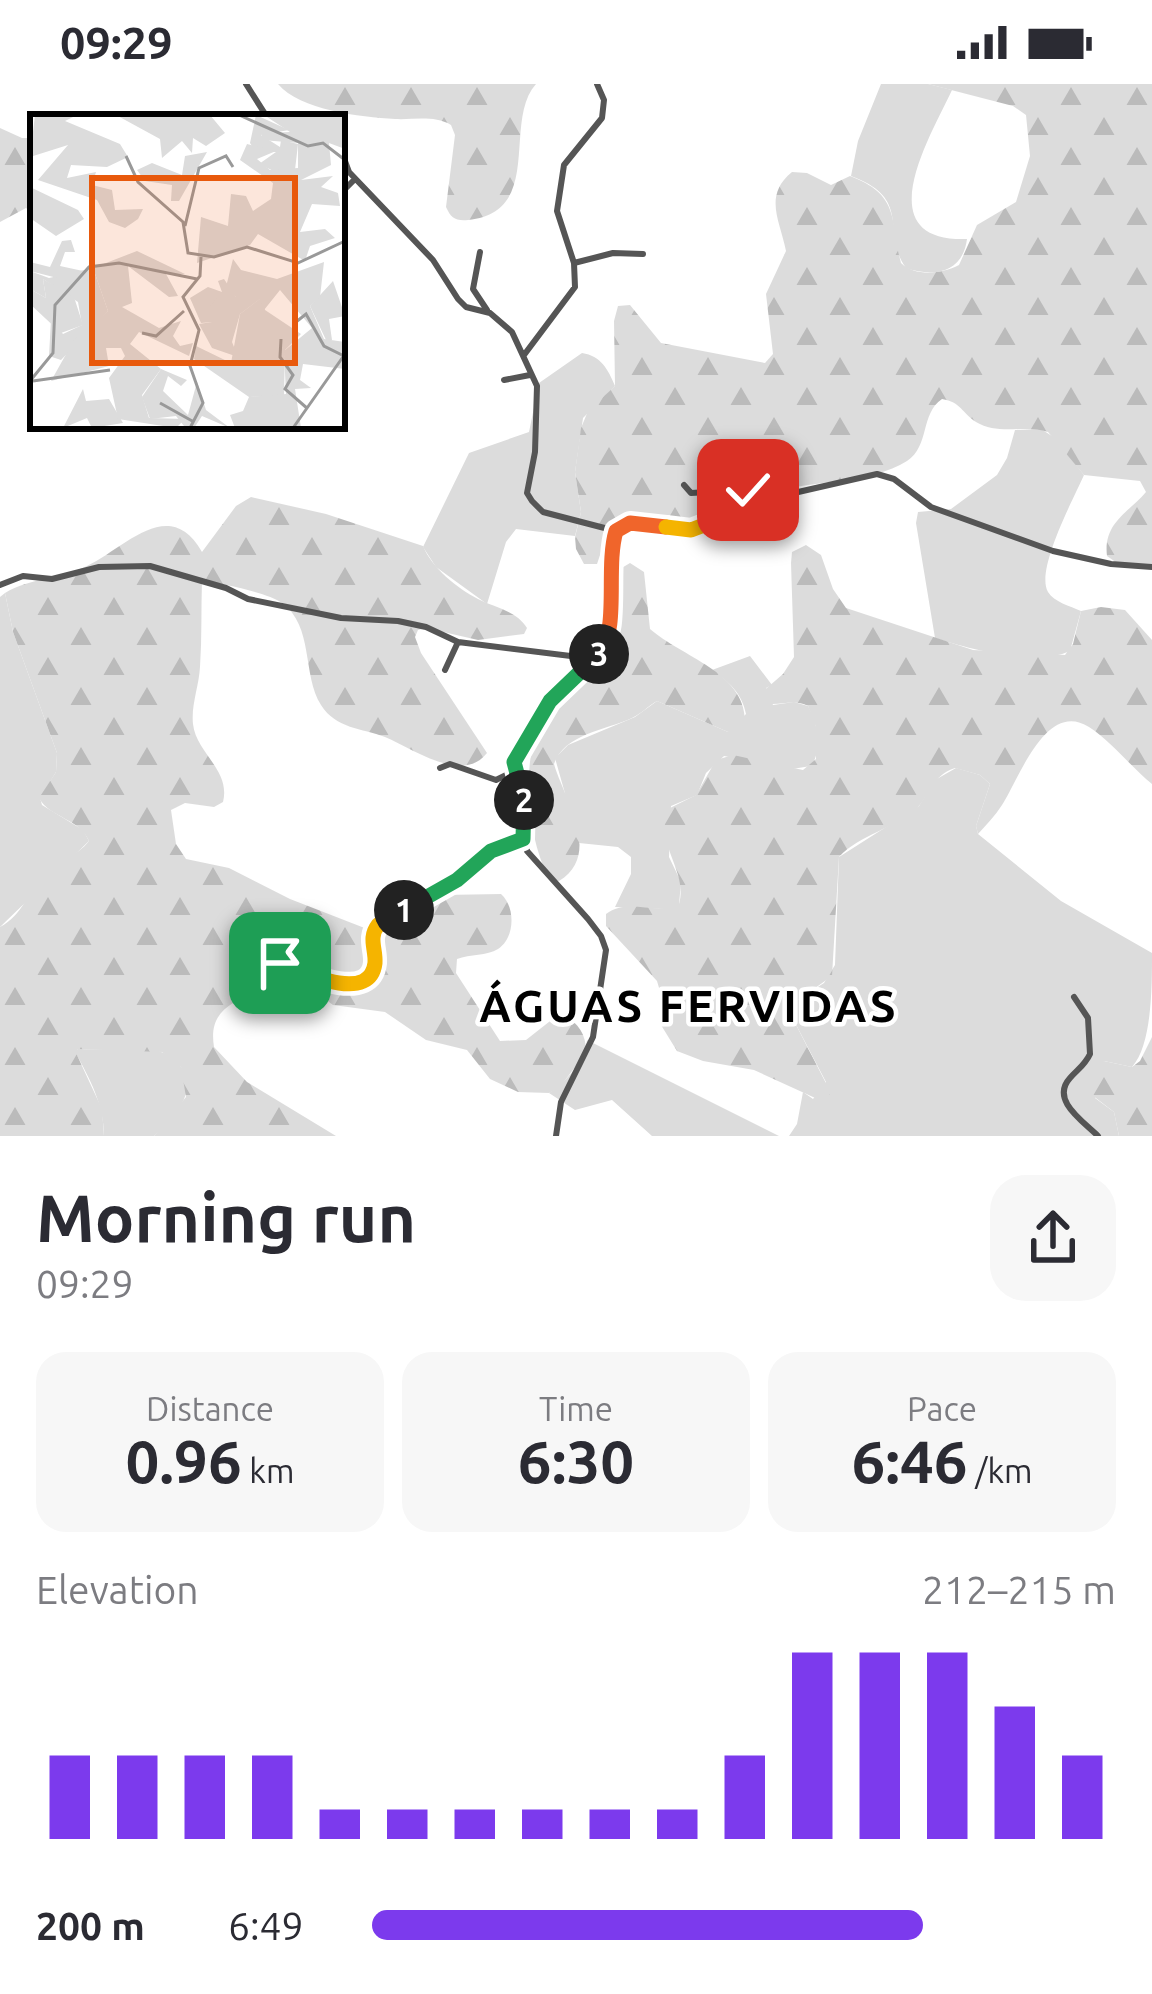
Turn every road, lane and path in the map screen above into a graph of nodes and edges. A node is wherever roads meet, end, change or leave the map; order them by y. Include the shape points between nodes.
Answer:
1 (246, 84) edge
2 (598, 84) edge
3 (265, 114) edge
4 (345, 159) edge
5 (355, 179) junction
6 (345, 189) edge
7 (479, 252) dead end
8 (644, 254) dead end
9 (574, 263) junction
10 (473, 289) junction
11 (466, 307) junction
12 (490, 313) junction
13 (524, 356) junction
14 (532, 375) junction
15 (504, 380) dead end
16 (684, 485) dead end
17 (772, 499) junction
18 (616, 531) junction
19 (1152, 567) edge
20 (0, 585) edge
21 (458, 642) junction
22 (595, 658) junction
23 (445, 670) dead end
24 (440, 769) dead end
25 (516, 770) junction
26 (523, 839) junction
27 (280, 963) dead end
28 (1074, 997) dead end
29 (556, 1136) edge
30 (1098, 1136) edge

1 - 3 street
2 - 9 street via 602,118 561,176 557,211
4 - 5 street
5 - 6 street
5 - 11 street
7 - 10 street
8 - 9 street
9 - 13 street via 570,298
10 - 11 street
10 - 12 street
11 - 12 street
12 - 13 street
13 - 14 street
14 - 15 street
14 - 18 street via 535,452 527,493 543,512
16 - 17 street via 691,493 760,490
17 - 18 street via 691,530 630,523
17 - 19 street via 886,475 931,507 1053,551
18 - 22 street via 609,640
20 - 21 street via 23,576 150,566 248,599 398,621
21 - 22 street
21 - 23 street
22 - 25 street via 550,701
24 - 25 street via 450,764 496,780
25 - 26 street
26 - 27 street via 381,922 372,941 375,964 361,983
26 - 29 street via 606,950 593,1037 561,1102
28 - 30 street via 1088,1018 1090,1054 1063,1094

